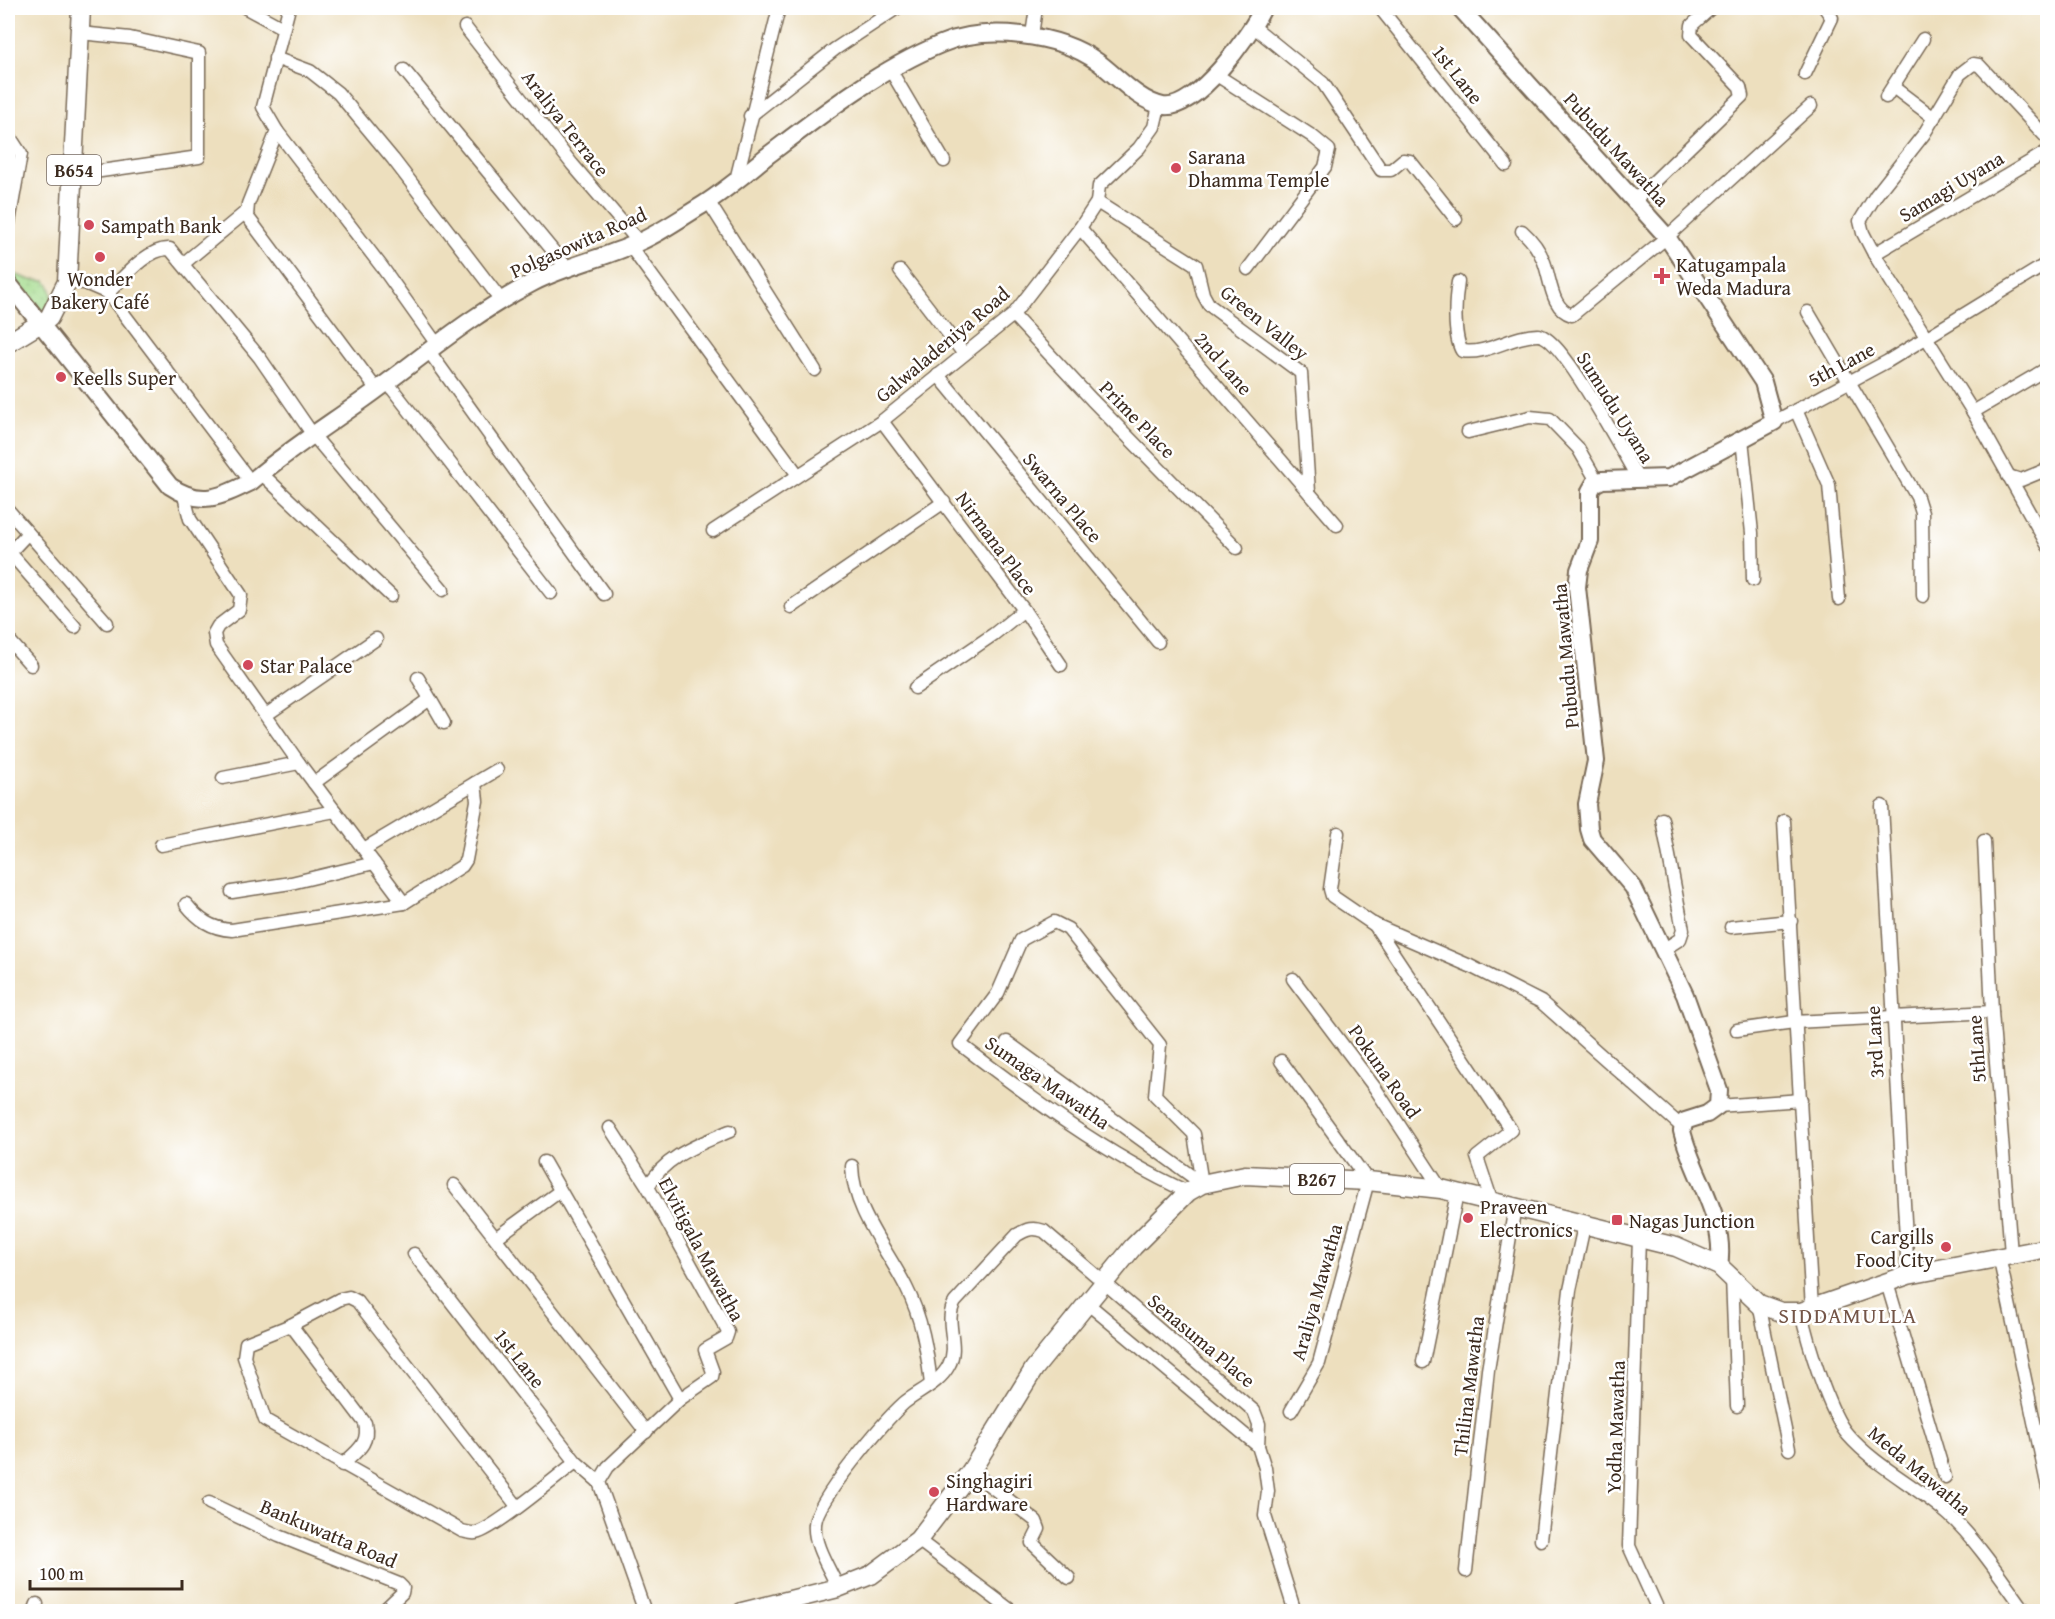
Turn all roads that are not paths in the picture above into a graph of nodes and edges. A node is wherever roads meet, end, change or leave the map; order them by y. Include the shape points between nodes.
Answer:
1 (246, 8) edge
2 (289, 8) edge
3 (779, 8) edge
4 (897, 8) edge
5 (1036, 8) edge
6 (1263, 8) edge
7 (1380, 8) edge
8 (1460, 8) edge
9 (1711, 8) edge
10 (1825, 8) edge
11 (78, 9) edge
12 (281, 27) junction
13 (465, 27) dead end
14 (1254, 27) junction
15 (80, 33) junction
16 (1032, 35) junction
17 (1923, 39) dead end
18 (275, 58) junction
19 (404, 70) dead end
20 (891, 71) junction
21 (1215, 74) junction
22 (1805, 74) dead end
23 (1159, 106) junction
24 (1811, 106) dead end
25 (750, 116) junction
26 (1934, 118) junction
27 (277, 131) junction
28 (8, 134) edge
29 (2048, 139) edge
30 (2048, 151) edge
31 (944, 161) dead end
32 (1506, 165) dead end
33 (74, 175) junction
34 (736, 180) junction
35 (1636, 199) junction
36 (708, 201) junction
37 (1097, 202) junction
38 (247, 210) junction
39 (1456, 219) dead end
40 (8, 228) edge
41 (1080, 228) junction
42 (1522, 231) dead end
43 (1667, 237) junction
44 (634, 244) junction
45 (1875, 254) junction
46 (184, 263) junction
47 (2048, 263) edge
48 (568, 269) junction
49 (1248, 269) dead end
50 (900, 271) dead end
51 (67, 282) junction
52 (1458, 282) dead end
53 (8, 283) edge
54 (108, 293) junction
55 (501, 300) junction
56 (1808, 312) dead end
57 (1013, 315) junction
58 (41, 325) junction
59 (1925, 338) junction
60 (8, 343) edge
61 (432, 346) junction
62 (964, 354) junction
63 (2048, 368) edge
64 (814, 370) dead end
65 (938, 375) junction
66 (1850, 381) junction
67 (382, 386) junction
68 (1796, 410) junction
69 (1973, 412) junction
70 (882, 421) junction
71 (1774, 422) junction
72 (1468, 432) dead end
73 (313, 435) junction
74 (1742, 439) junction
75 (2048, 469) edge
76 (798, 475) junction
77 (2008, 476) junction
78 (256, 477) junction
79 (1638, 479) junction
80 (1597, 481) junction
81 (1310, 492) junction
82 (184, 496) junction
83 (944, 502) junction
84 (8, 510) edge
85 (1337, 525) dead end
86 (713, 531) dead end
87 (28, 533) junction
88 (2048, 546) edge
89 (1238, 548) dead end
90 (1754, 580) dead end
91 (443, 590) dead end
92 (551, 593) dead end
93 (604, 594) dead end
94 (391, 596) dead end
95 (1923, 596) dead end
96 (1839, 599) dead end
97 (791, 606) dead end
98 (1024, 610) junction
99 (107, 623) dead end
100 (75, 627) dead end
101 (8, 639) edge
102 (376, 639) dead end
103 (1158, 642) dead end
104 (31, 665) dead end
105 (1061, 665) dead end
106 (418, 678) dead end
107 (915, 687) dead end
108 (430, 699) junction
109 (266, 715) junction
110 (444, 723) dead end
111 (299, 763) junction
112 (497, 770) dead end
113 (223, 778) dead end
114 (314, 783) junction
115 (475, 783) junction
116 (1882, 806) dead end
117 (335, 811) junction
118 (1662, 819) dead end
119 (1784, 821) dead end
120 (1338, 833) dead end
121 (1984, 841) dead end
122 (161, 845) dead end
123 (364, 849) junction
124 (374, 863) junction
125 (232, 892) dead end
126 (404, 903) junction
127 (186, 904) dead end
128 (1791, 921) junction
129 (1373, 924) junction
130 (1731, 927) dead end
131 (1663, 950) junction
132 (1293, 979) dead end
133 (1992, 1012) junction
134 (1892, 1017) junction
135 (1794, 1022) junction
136 (1737, 1030) dead end
137 (1007, 1042) dead end
138 (1281, 1061) dead end
139 (1801, 1100) junction
140 (1718, 1106) junction
141 (1682, 1127) junction
142 (610, 1128) dead end
143 (730, 1131) dead end
144 (544, 1162) dead end
145 (852, 1166) dead end
146 (1368, 1181) junction
147 (454, 1185) dead end
148 (1197, 1186) junction
149 (648, 1187) junction
150 (560, 1191) junction
151 (1449, 1191) junction
152 (1492, 1202) junction
153 (1515, 1206) junction
154 (1584, 1226) junction
155 (497, 1237) junction
156 (1639, 1238) junction
157 (2048, 1248) edge
158 (414, 1254) dead end
159 (2005, 1255) junction
160 (1726, 1272) junction
161 (1908, 1275) junction
162 (1103, 1283) junction
163 (1887, 1283) junction
164 (1087, 1302) junction
165 (1759, 1304) junction
166 (1807, 1310) junction
167 (291, 1325) junction
168 (1423, 1362) dead end
169 (931, 1384) junction
170 (680, 1399) junction
171 (1737, 1406) dead end
172 (1291, 1411) dead end
173 (646, 1432) junction
174 (1258, 1446) junction
175 (1789, 1449) dead end
176 (576, 1462) junction
177 (342, 1465) junction
178 (971, 1471) junction
179 (1945, 1477) dead end
180 (599, 1482) junction
181 (2048, 1488) edge
182 (209, 1503) dead end
183 (518, 1506) junction
184 (918, 1540) junction
185 (1541, 1540) dead end
186 (1466, 1571) dead end
187 (1070, 1578) dead end
188 (838, 1588) junction
189 (775, 1608) edge
190 (382, 1611) edge
191 (645, 1611) edge
192 (742, 1611) edge
193 (1012, 1611) edge
194 (1295, 1611) edge
195 (1659, 1611) edge
196 (2026, 1611) edge

1 - 12 street
2 - 12 street
3 - 25 street
4 - 25 street via 835,49
5 - 16 street
6 - 14 street
7 - 32 street, 1st Lane
8 - 35 street, Pubudu Mawatha
9 - 35 street via 1692,25 1691,35 1740,87 1742,96
10 - 22 street via 1832,18
11 - 15 main road, B654
12 - 18 street
13 - 44 street, Araliya Terrace
14 - 21 street
14 - 39 street via 1323,83 1381,170 1390,170 1403,160 1410,161
15 - 33 main road, B654
15 - 33 street via 130,38 199,53 199,157
16 - 20 street, Polgasowita Road via 968,36 940,44
16 - 23 street, Polgasowita Road via 1072,47 1096,60
17 - 26 street via 1889,92
18 - 27 street via 263,107
18 - 55 street via 310,71 338,93
19 - 48 street
20 - 31 street
20 - 34 street, Polgasowita Road via 817,118
21 - 23 street via 1190,97 1171,106
21 - 49 street via 1329,150 1324,167
23 - 37 street, Galwaladeniya Road via 1154,127 1139,148 1099,186
24 - 43 street
25 - 34 street
26 - 29 street, Samagi Uyana via 1960,74 1973,64 1979,65
26 - 45 street, Samagi Uyana via 1861,218 1863,233
27 - 38 street
27 - 61 street via 382,267
28 - 40 street via 21,154
30 - 45 street, Samagi Uyana
33 - 51 main road, B654
34 - 36 street, Polgasowita Road
35 - 43 street, Pubudu Mawatha
36 - 44 street, Polgasowita Road
36 - 64 street
37 - 41 street, Galwaladeniya Road
37 - 81 street, Green Valley via 1196,265 1209,305 1301,373
38 - 46 street
38 - 67 street via 256,233
41 - 57 street, Galwaladeniya Road
41 - 81 street, 2nd Lane
42 - 43 street via 1544,261 1556,301 1564,313 1572,315
43 - 71 street, Pubudu Mawatha via 1764,382
44 - 48 street, Polgasowita Road
44 - 76 street, Araliya Terrace
45 - 59 street, Samagi Uyana
46 - 54 street via 170,249 162,248
46 - 73 street via 260,358
47 - 59 street
48 - 55 street, Polgasowita Road via 537,280
50 - 62 street
51 - 54 street via 85,283
51 - 58 main road, B654 via 54,310
52 - 79 street, Sumudu Uyana via 1456,313 1462,351 1535,335 1547,338 1577,372
53 - 58 street
54 - 78 street
55 - 61 street, Polgasowita Road
56 - 66 street
57 - 62 street, Galwaladeniya Road
57 - 89 street, Prime Place
58 - 60 main road, B654
58 - 82 street via 170,486
59 - 66 street, 5th Lane
59 - 69 street, Samagi Uyana
61 - 67 street, Polgasowita Road
61 - 93 street
62 - 65 street, Galwaladeniya Road
63 - 69 street
65 - 70 street, Galwaladeniya Road
65 - 103 street, Swarna Place
66 - 68 street, 5th Lane
66 - 95 street via 1917,497 1922,513
67 - 73 street, Polgasowita Road
67 - 92 street
68 - 71 street, 5th Lane
68 - 96 street via 1829,485
69 - 77 street, Samagi Uyana
70 - 76 street, Galwaladeniya Road
70 - 83 street, Nirmana Place
71 - 74 street
72 - 80 street via 1530,417 1550,419 1568,434
73 - 78 street, Polgasowita Road
73 - 91 street
74 - 79 street via 1669,478
74 - 90 street
75 - 77 street via 2021,480
76 - 86 street, Galwaladeniya Road
77 - 88 street, Samagi Uyana
78 - 82 street, Polgasowita Road via 218,499
78 - 94 street
79 - 80 street
80 - 131 street, Pubudu Mawatha via 1590,491 1590,541 1577,587 1596,761 1587,804 1589,829 1597,845 1633,887
81 - 85 street, 2nd Lane
82 - 109 street via 190,519 241,595 239,610 214,633 216,645
83 - 97 street
83 - 98 street, Nirmana Place
84 - 87 street
87 - 99 street
87 - 100 street via 12,555
98 - 105 street
98 - 107 street, Nirmana Place
101 - 104 street
102 - 109 street
106 - 108 street
108 - 110 street
108 - 114 street
109 - 111 street
111 - 113 street
111 - 114 street
112 - 115 street
114 - 117 street
115 - 123 street
115 - 126 street via 477,801 462,867
116 - 134 street, 3rd Lane
117 - 122 street
117 - 123 street
118 - 131 street via 1683,930 1680,939
119 - 128 street, Meda Mawatha
120 - 129 street via 1332,896
121 - 133 street, 5thLane
123 - 124 street
124 - 125 street
124 - 126 street
126 - 127 street via 232,930 206,923
128 - 130 street
128 - 135 street, Meda Mawatha
129 - 141 street via 1541,1002
129 - 152 street via 1511,1130 1477,1157
131 - 140 street, Pubudu Mawatha via 1685,995 1717,1084 1721,1097
132 - 151 street, Pokuna Road
133 - 134 street
133 - 159 street, 5thLane
134 - 135 street
134 - 161 street, 3rd Lane
135 - 136 street
135 - 139 street, Meda Mawatha
137 - 148 street
138 - 146 street
139 - 140 street
139 - 166 street, Meda Mawatha
140 - 141 street via 1689,1119
141 - 160 street via 1718,1226
142 - 149 street, Elvitigala Mawatha
143 - 149 street via 676,1157
144 - 150 street
145 - 169 street via 852,1184 907,1289 925,1334
146 - 148 main road, B267 via 1245,1175
146 - 151 main road, B267
146 - 172 street, Araliya Mawatha via 1319,1363
147 - 155 street
148 - 148 street, Sumaga Mawatha via 1153,1176 1083,1132 960,1044 998,993 1021,940 1054,921 1068,929 1160,1045 1155,1095 1194,1134
148 - 162 main road via 1133,1247
149 - 170 street, Elvitigala Mawatha via 728,1332 726,1338 705,1350 712,1377
150 - 155 street
150 - 170 street
151 - 152 main road, B267
151 - 168 street
152 - 153 main road, B267
153 - 154 main road, B267
153 - 186 street, Thilina Mawatha via 1488,1370
154 - 156 main road, B267
154 - 185 street via 1570,1290
155 - 173 street
156 - 160 main road, B267 via 1676,1247
156 - 195 street, Yodha Mawatha via 1629,1546
157 - 159 main road, B267
158 - 176 street, 1st Lane
159 - 161 main road, B267
159 - 181 street, 5thLane
160 - 165 main road, B267
160 - 171 street
161 - 163 main road, B267
162 - 164 main road
162 - 169 street, Senasuma Place via 1044,1232 1029,1229 1017,1234 952,1307 950,1364
162 - 174 street, Senasuma Place via 1248,1404 1257,1418
163 - 166 main road, B267
163 - 179 street
164 - 174 street
164 - 178 main road via 1034,1369
165 - 166 main road, B267 via 1780,1312
165 - 175 street
166 - 196 street, Meda Mawatha via 1808,1343 1846,1434 1950,1515
167 - 177 street via 365,1423 365,1443
167 - 177 street via 246,1343 243,1350 261,1412 272,1426
167 - 183 street via 340,1299 357,1300
169 - 188 street, Senasuma Place via 882,1425 817,1512 816,1538
170 - 173 street, Elvitigala Mawatha
173 - 180 street, Elvitigala Mawatha via 608,1467
174 - 194 street, Senasuma Place via 1268,1491 1265,1516 1269,1534
176 - 180 street, 1st Lane
176 - 183 street
177 - 183 street via 462,1531 484,1530
178 - 184 main road
178 - 187 street via 1036,1521 1039,1528 1032,1542
180 - 191 street
182 - 190 street, Bankuwatta Road via 399,1584 402,1593
184 - 188 main road via 871,1575
184 - 193 street
188 - 189 main road
189 - 192 main road

